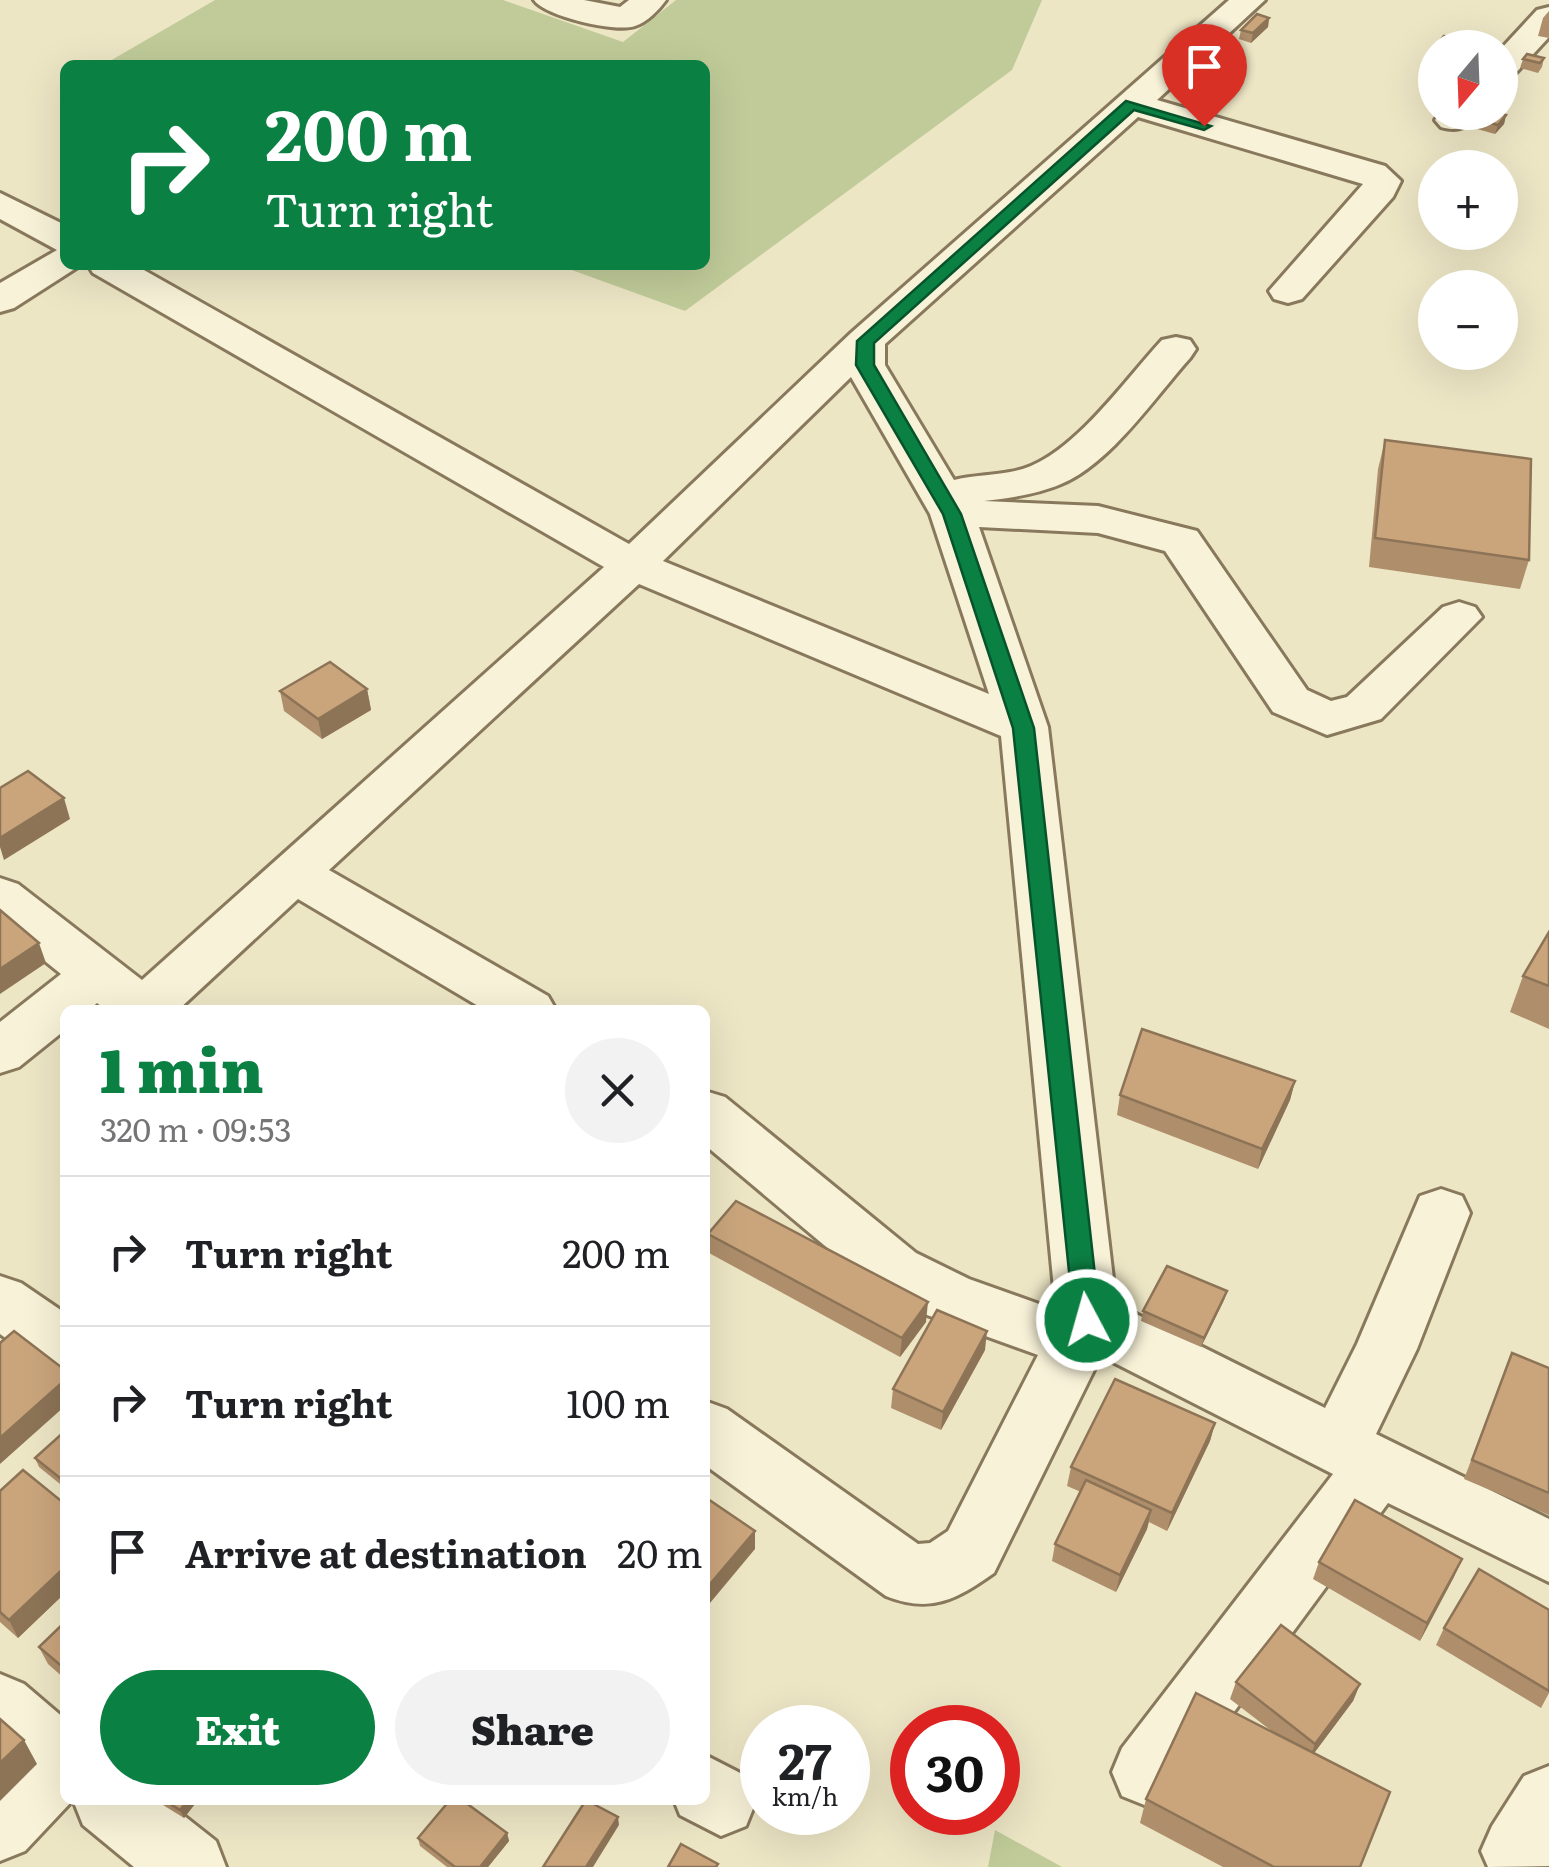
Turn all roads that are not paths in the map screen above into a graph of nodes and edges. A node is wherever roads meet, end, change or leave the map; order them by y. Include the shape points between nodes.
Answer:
1 (550, 0) edge
2 (650, 0) edge
3 (1249, 0) edge
4 (1549, 17) edge
5 (1518, 51) edge
6 (1132, 104) junction
7 (0, 204) edge
8 (60, 238) edge
9 (60, 263) edge
10 (116, 270) edge
11 (1288, 291) dead end
12 (0, 300) edge
13 (865, 341) junction
14 (1176, 349) dead end
15 (946, 504) junction
16 (633, 565) junction
17 (1459, 617) dead end
18 (1024, 728) junction
19 (293, 873) junction
20 (0, 897) edge
21 (96, 975) junction
22 (136, 1005) edge
23 (148, 1005) edge
24 (521, 1005) edge
25 (0, 1052) edge
26 (710, 1117) edge
27 (1441, 1213) dead end
28 (0, 1300) edge
29 (1082, 1331) junction
30 (60, 1342) edge
31 (710, 1433) edge
32 (1358, 1456) junction
33 (1549, 1552) edge
34 (0, 1707) edge
35 (60, 1758) edge
36 (1147, 1772) dead end
37 (60, 1782) edge
38 (116, 1805) edge
39 (0, 1826) edge
40 (190, 1867) edge

1 - 2 street via 627,18
3 - 6 street
4 - 5 street
6 - 11 street via 1383,180
6 - 13 street
7 - 8 street
9 - 12 street
10 - 16 street
13 - 15 street via 865,365
13 - 16 street
14 - 15 street via 1051,474
15 - 17 street via 1152,528 1181,541 1290,701 1327,720 1364,708
15 - 18 street
16 - 18 street
16 - 19 street
18 - 29 street
19 - 23 street
19 - 24 street
20 - 21 street
21 - 22 street
21 - 25 street
26 - 29 street via 895,1270 948,1297
27 - 32 street via 1386,1349
28 - 30 street
29 - 31 street via 972,1552 941,1572 909,1575
29 - 32 street
32 - 33 street
32 - 36 street
34 - 35 street
37 - 39 street
38 - 40 street

